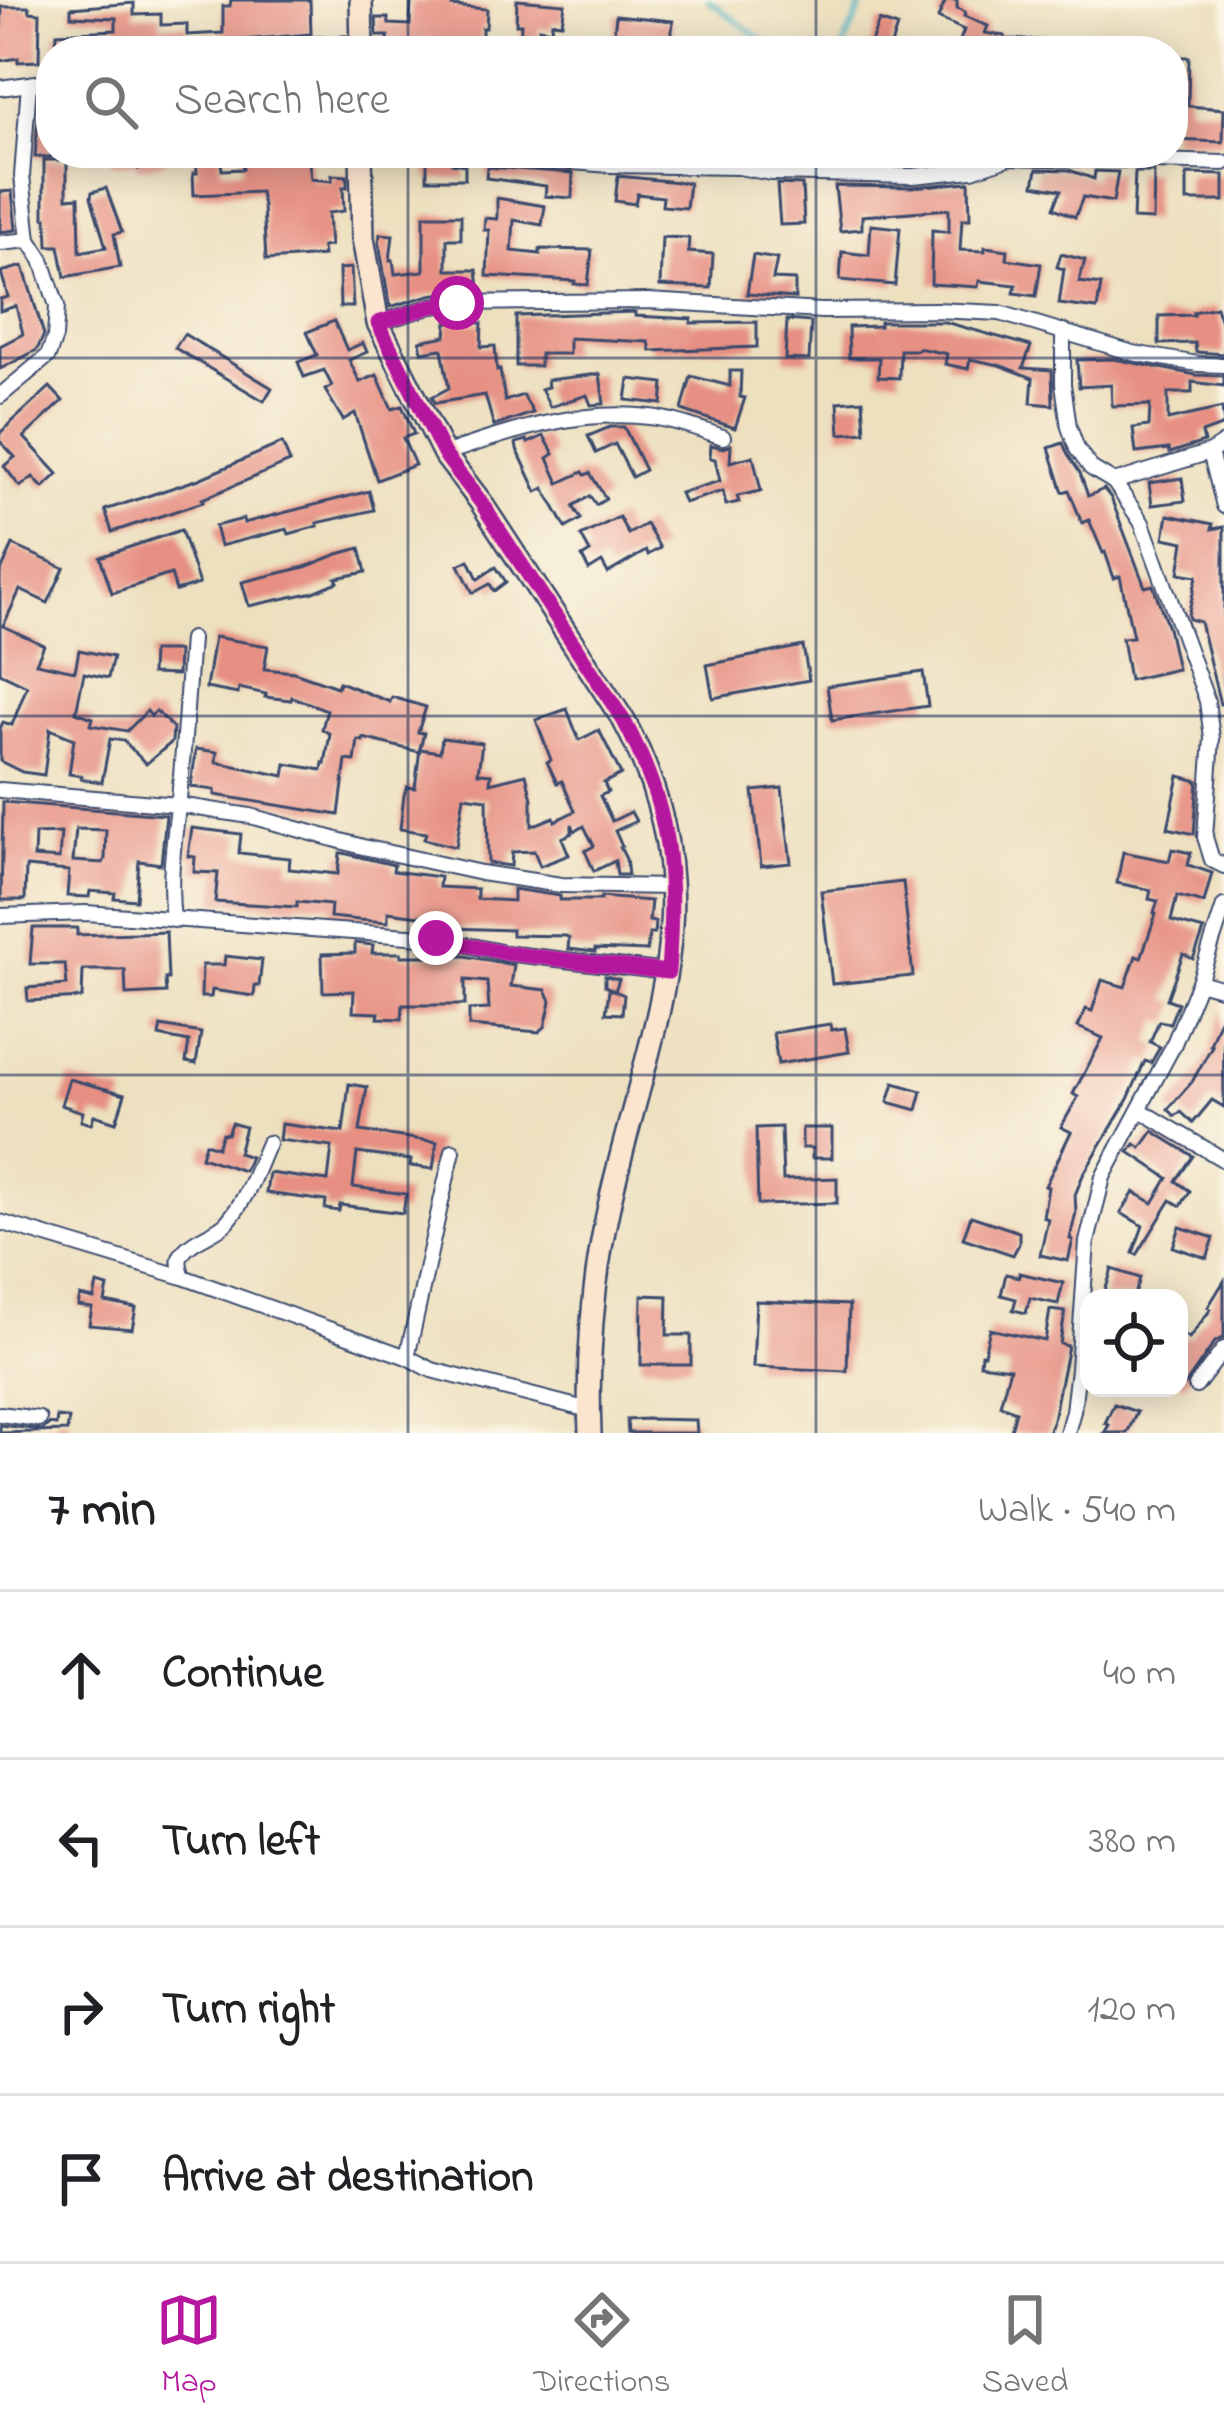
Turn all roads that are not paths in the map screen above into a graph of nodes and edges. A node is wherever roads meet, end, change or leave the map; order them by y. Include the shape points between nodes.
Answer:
1 (361, 0) edge
2 (362, 36) edge
3 (36, 83) edge
4 (29, 84) junction
5 (0, 88) edge
6 (1188, 162) edge
7 (1224, 163) edge
8 (361, 168) edge
9 (748, 168) edge
10 (978, 168) edge
11 (29, 240) junction
12 (0, 243) edge
13 (378, 323) junction
14 (1063, 331) junction
15 (1224, 365) edge
16 (0, 396) edge
17 (723, 437) dead end
18 (1224, 443) edge
19 (1210, 452) junction
20 (444, 454) junction
21 (1114, 482) junction
22 (1224, 506) edge
23 (191, 639) dead end
24 (1218, 719) edge
25 (0, 790) edge
26 (178, 806) junction
27 (1224, 868) edge
28 (671, 887) junction
29 (1224, 906) edge
30 (0, 916) edge
31 (173, 920) junction
32 (668, 972) junction
33 (1199, 982) junction
34 (1224, 989) edge
35 (1140, 1110) junction
36 (268, 1144) dead end
37 (453, 1151) dead end
38 (1224, 1160) edge
39 (0, 1222) edge
40 (183, 1277) junction
41 (1224, 1349) edge
42 (407, 1357) junction
43 (1196, 1385) dead end
44 (0, 1414) edge
45 (39, 1419) dead end
46 (590, 1422) edge
47 (1066, 1433) edge

1 - 2 main road
3 - 4 street
4 - 5 street
4 - 11 street via 22,176
6 - 7 street
8 - 13 main road
9 - 10 street via 891,176
11 - 12 street
11 - 16 street via 56,306 55,337 48,356
13 - 14 street via 457,303 647,302 1000,314
13 - 20 main road
14 - 15 street via 1133,352
14 - 21 street via 1076,449
17 - 20 street via 619,416 548,422
18 - 19 street
19 - 21 street
19 - 22 street
20 - 28 main road via 644,758
21 - 24 street via 1142,523
23 - 26 street
24 - 27 street via 1205,837 1212,860
25 - 26 street
26 - 28 street via 481,873 561,885
26 - 31 street
28 - 32 main road
29 - 33 street
30 - 31 street
31 - 32 street via 436,938
32 - 46 main road via 608,1208
33 - 34 street
33 - 35 street
35 - 38 street
35 - 47 street via 1094,1207
36 - 40 street via 242,1203 181,1257
37 - 42 street
39 - 40 street
40 - 42 street
41 - 43 street
42 - 46 street
44 - 45 street

